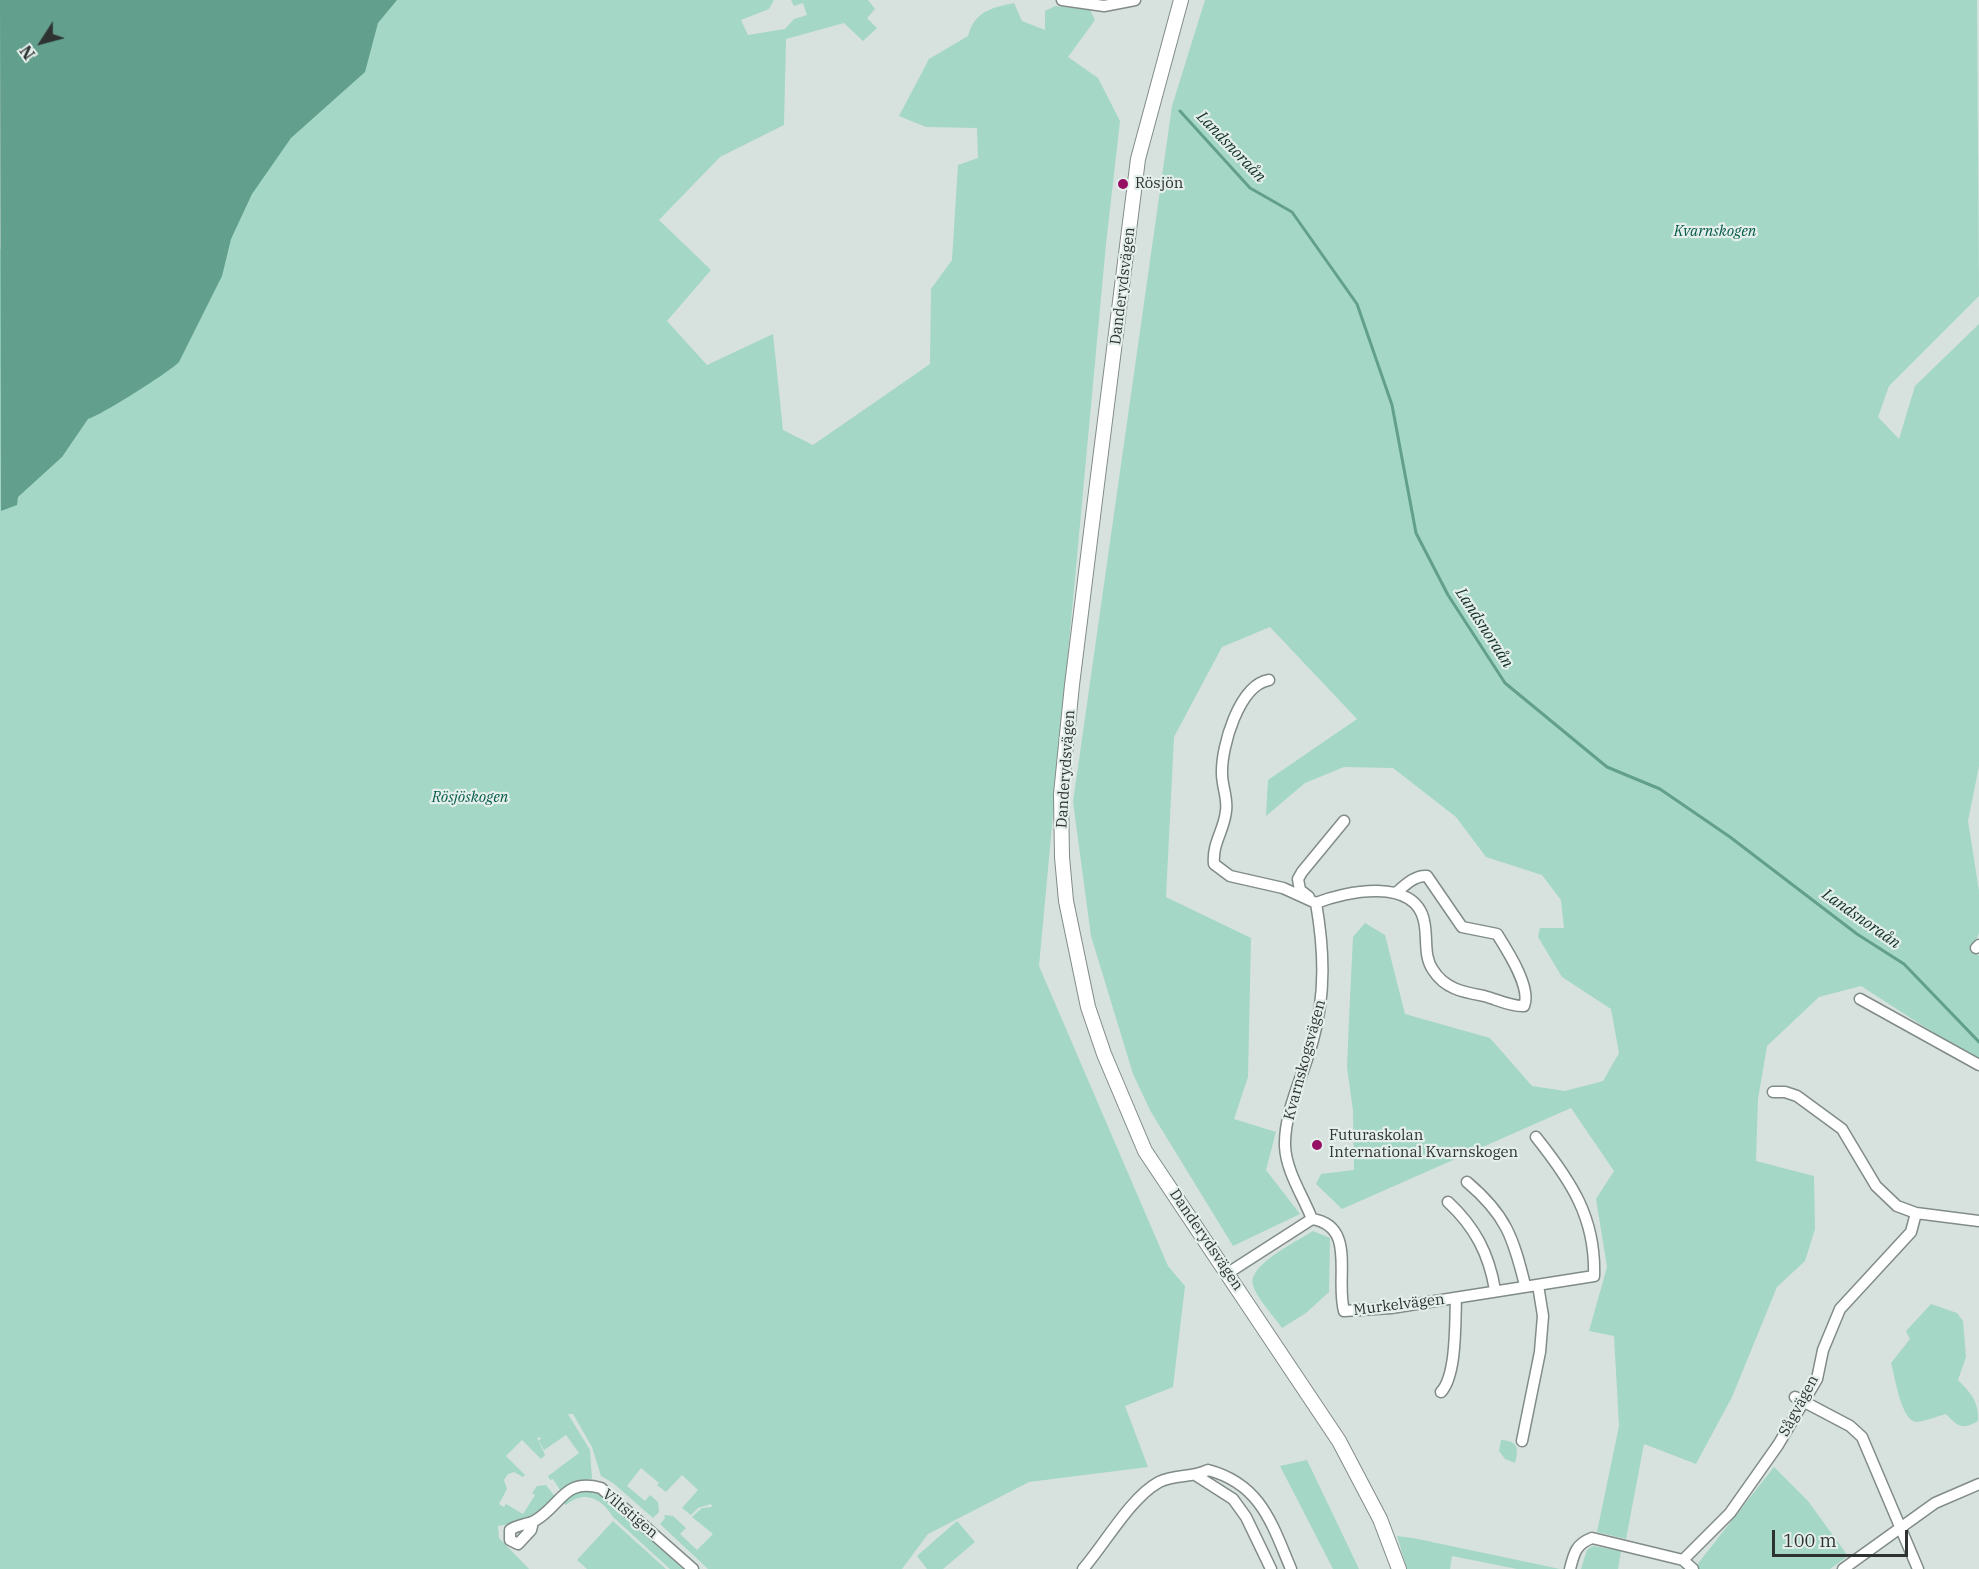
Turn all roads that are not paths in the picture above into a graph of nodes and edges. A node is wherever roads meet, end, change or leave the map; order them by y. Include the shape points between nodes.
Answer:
1 (1062, 0) edge
2 (1135, 0) edge
3 (1181, 0) edge
4 (1269, 680) dead end
5 (1344, 821) dead end
6 (1396, 892) junction
7 (1316, 903) junction
8 (1860, 999) dead end
9 (1979, 1065) edge
10 (1773, 1092) dead end
11 (1536, 1137) dead end
12 (1467, 1182) dead end
13 (1448, 1202) dead end
14 (1916, 1214) junction
15 (1312, 1219) junction
16 (1979, 1221) edge
17 (1228, 1274) junction
18 (1525, 1285) junction
19 (1538, 1285) junction
20 (1495, 1290) junction
21 (1456, 1298) junction
22 (1441, 1392) dead end
23 (1800, 1399) junction
24 (1522, 1441) dead end
25 (1197, 1476) junction
26 (1979, 1484) edge
27 (533, 1522) dead end
28 (1902, 1528) junction
29 (1683, 1560) junction
30 (693, 1569) edge
31 (1083, 1569) edge
32 (1271, 1569) edge
33 (1291, 1569) edge
34 (1400, 1569) edge
35 (1570, 1569) edge
36 (1693, 1569) edge
37 (1843, 1569) edge
38 (1918, 1569) edge

1 - 2 street via 1104,6
3 - 17 main road, Danderydsvägen via 1138,159 1071,685 1061,794 1062,857 1072,935 1088,1007 1118,1090 1145,1151
4 - 7 street via 1261,681 1247,695 1226,743 1222,776 1227,809 1213,850 1214,864 1230,876 1283,888
5 - 7 street via 1308,861 1298,879 1300,890
6 - 6 street via 1412,898 1420,909 1427,959 1440,980 1467,993 1524,1006 1526,988 1497,934 1462,927 1427,876 1410,881
6 - 7 street via 1340,893
7 - 15 street, Kvarnskogsvägen via 1324,991 1287,1124 1285,1147
8 - 9 street
10 - 14 street via 1797,1096 1842,1129 1883,1194 1897,1206
11 - 19 street, Murkelvägen via 1579,1200 1595,1250 1594,1276
12 - 18 street via 1496,1210 1514,1239
13 - 20 street via 1480,1240 1488,1255
14 - 16 street
14 - 23 street, Sågvägen via 1911,1232 1840,1309 1823,1350 1817,1379
15 - 17 street
15 - 21 street, Murkelvägen via 1335,1228 1342,1248 1344,1311
17 - 34 main road, Danderydsvägen via 1339,1441 1380,1519
18 - 19 street, Murkelvägen
18 - 20 street, Murkelvägen
19 - 24 street via 1543,1316 1540,1352
20 - 21 street, Murkelvägen
21 - 22 street, Murkelvägen via 1449,1376
23 - 28 street via 1850,1426 1862,1437
23 - 29 street, Sågvägen via 1730,1513
25 - 31 street via 1160,1482 1146,1492
25 - 32 street via 1233,1499
25 - 33 street via 1208,1470 1251,1490
26 - 28 street via 1935,1503
27 - 30 street, Viltstigen via 568,1490 595,1487 610,1494
28 - 37 street
28 - 38 street
29 - 35 street via 1592,1539 1576,1549
29 - 36 street

